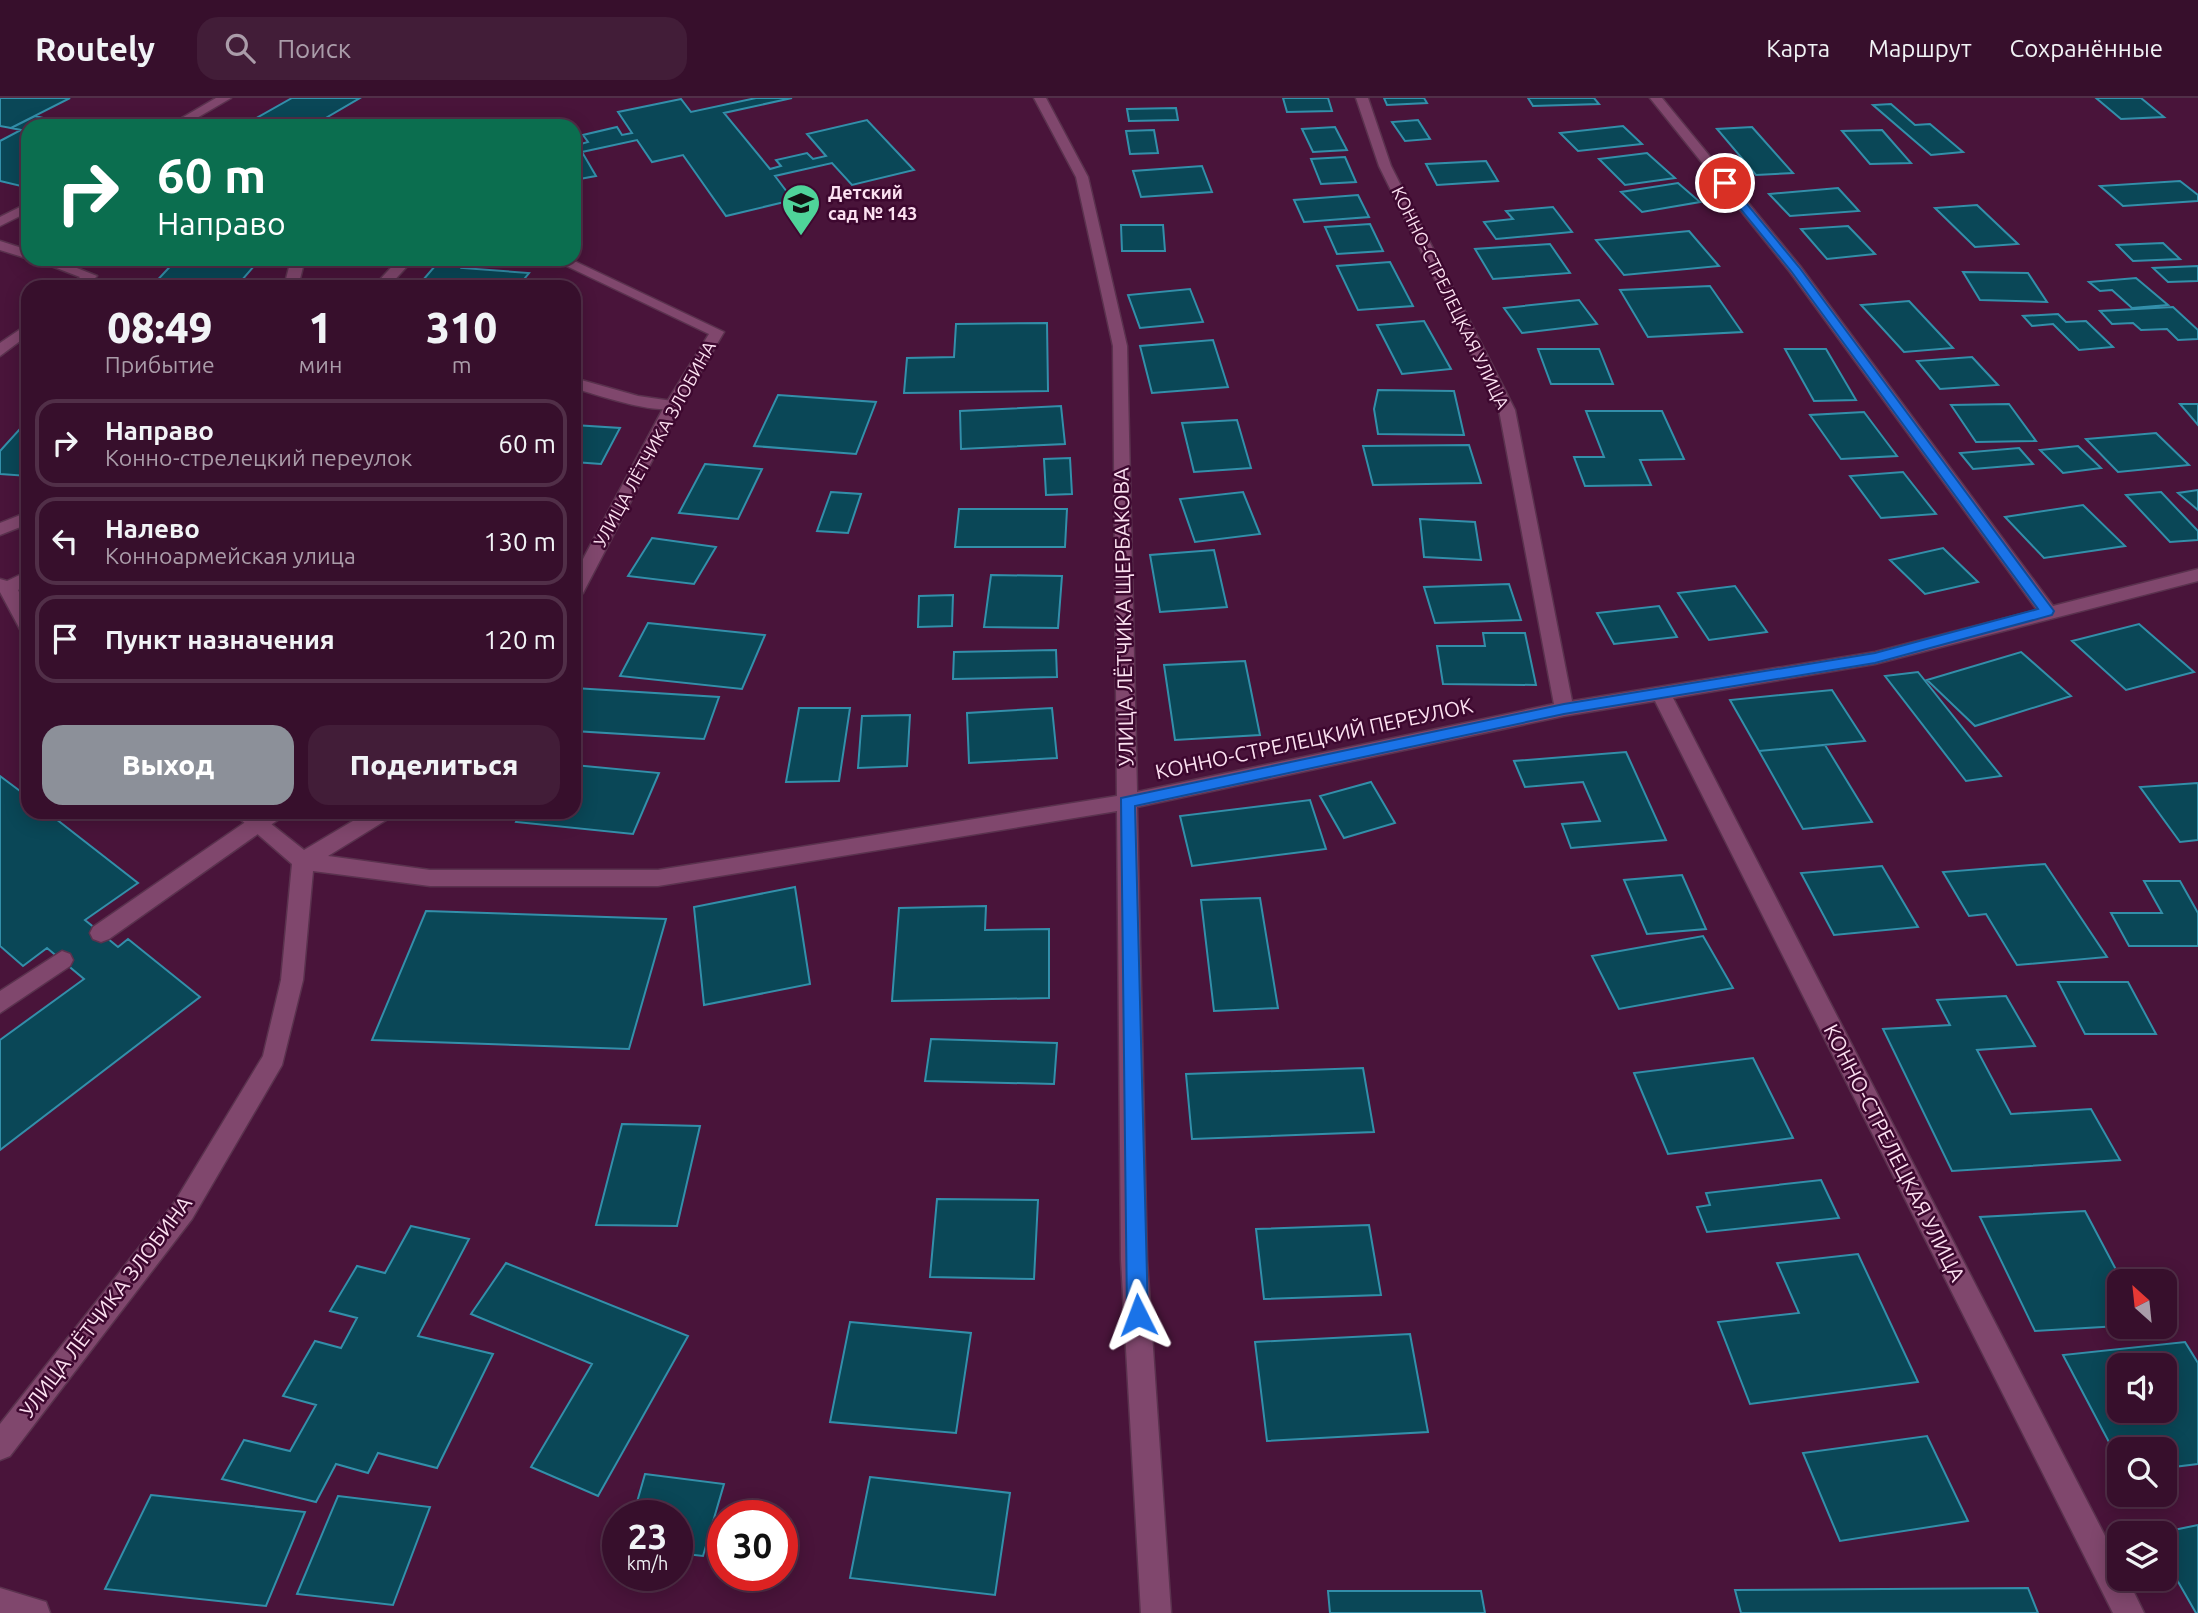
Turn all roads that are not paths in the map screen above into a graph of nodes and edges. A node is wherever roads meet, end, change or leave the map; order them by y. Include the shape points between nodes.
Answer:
1 (222, 98) edge
2 (1040, 98) edge
3 (1362, 98) edge
4 (1656, 98) edge
5 (186, 119) edge
6 (21, 210) edge
7 (0, 222) edge
8 (0, 246) edge
9 (21, 253) edge
10 (61, 266) edge
11 (400, 266) edge
12 (574, 266) edge
13 (85, 280) edge
14 (387, 280) edge
15 (21, 334) edge
16 (0, 351) edge
17 (581, 385) edge
18 (673, 405) junction
19 (21, 520) edge
20 (0, 530) edge
21 (2198, 575) edge
22 (21, 580) edge
23 (581, 580) edge
24 (4, 587) edge
25 (2047, 611) junction
26 (21, 617) edge
27 (1660, 692) junction
28 (1564, 709) junction
29 (1127, 802) junction
30 (248, 819) edge
31 (250, 819) edge
32 (372, 819) edge
33 (303, 861) junction
34 (101, 933) dead end
35 (62, 960) dead end
36 (0, 1003) edge
37 (0, 1446) edge
38 (0, 1603) edge
39 (35, 1613) edge
40 (1156, 1613) edge
41 (2129, 1613) edge

1 - 5 street
2 - 29 street, УЛИЦА ЛЁТЧИКА ЩЕРБАКОВА via 1082,177 1121,346
3 - 28 street, КОННО-СТРЕЛЕЦКАЯ УЛИЦА via 1385,166 1507,410
4 - 25 street via 1795,269
6 - 7 street
8 - 9 street
10 - 13 street via 90,276
11 - 14 street
12 - 18 street, УЛИЦА ЛЁТЧИКА ЗЛОБИНА via 718,332
15 - 16 street
17 - 18 street via 636,401
18 - 23 street, УЛИЦА ЛЁТЧИКА ЗЛОБИНА
19 - 20 street
21 - 25 street, КОННО-СТРЕЛЕЦКИЙ ПЕРЕУЛОК
22 - 24 street
24 - 26 street
25 - 27 street, КОННО-СТРЕЛЕЦКИЙ ПЕРЕУЛОК via 1875,658
27 - 28 street, КОННО-СТРЕЛЕЦКИЙ ПЕРЕУЛОК
27 - 41 street, КОННО-СТРЕЛЕЦКАЯ УЛИЦА
28 - 29 street, КОННО-СТРЕЛЕЦКИЙ ПЕРЕУЛОК
29 - 33 street, КОННО-СТРЕЛЕЦКИЙ ПЕРЕУЛОК via 658,878 430,878
29 - 40 street, УЛИЦА ЛЁТЧИКА ЩЕРБАКОВА via 1134,1261
30 - 34 street
31 - 33 street
32 - 33 street
33 - 37 street, УЛИЦА ЛЁТЧИКА ЗЛОБИНА via 292,980 274,1058 183,1211
35 - 36 street
38 - 39 street

